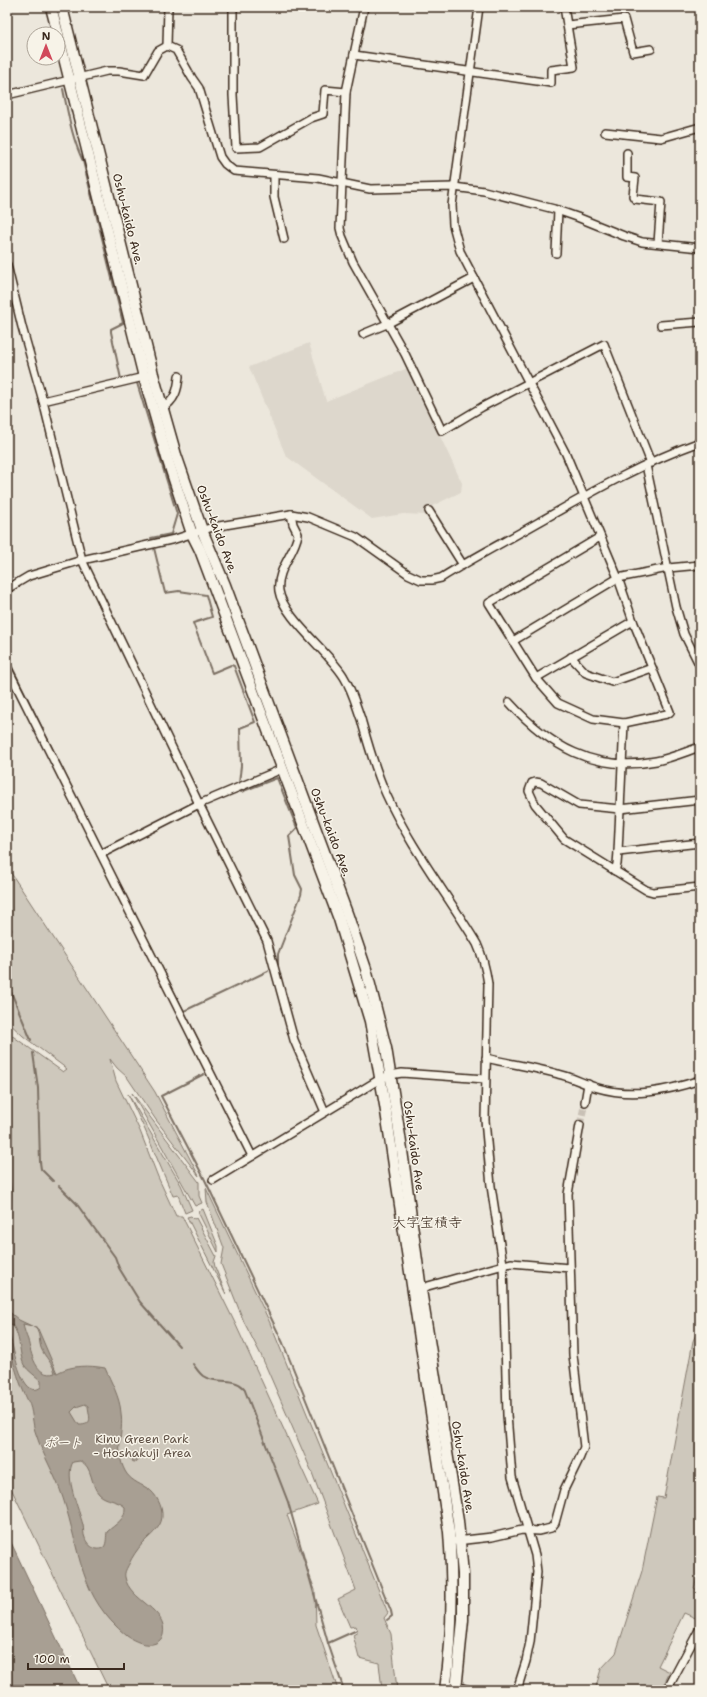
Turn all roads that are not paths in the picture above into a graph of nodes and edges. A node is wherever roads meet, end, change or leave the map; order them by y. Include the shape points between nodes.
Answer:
1 (51, 7) edge
2 (62, 7) edge
3 (168, 7) edge
4 (233, 7) edge
5 (364, 7) edge
6 (479, 7) edge
7 (564, 7) edge
8 (567, 25) junction
9 (56, 26) edge
10 (167, 46) junction
11 (651, 49) dead end
12 (354, 55) junction
13 (66, 56) edge
14 (470, 71) junction
15 (74, 79) junction
16 (346, 92) junction
17 (7, 95) edge
18 (700, 127) edge
19 (605, 132) dead end
20 (627, 153) dead end
21 (274, 175) junction
22 (342, 183) junction
23 (454, 188) junction
24 (558, 210) junction
25 (284, 239) dead end
26 (658, 243) junction
27 (700, 248) edge
28 (556, 253) dead end
29 (7, 265) edge
30 (474, 278) junction
31 (700, 322) edge
32 (387, 324) junction
33 (661, 325) dead end
34 (363, 334) dead end
35 (180, 376) dead end
36 (144, 377) junction
37 (530, 384) junction
38 (43, 401) junction
39 (162, 408) junction
40 (700, 443) edge
41 (648, 464) junction
42 (583, 497) junction
43 (429, 511) dead end
44 (291, 514) junction
45 (202, 530) junction
46 (192, 534) junction
47 (600, 537) junction
48 (82, 560) junction
49 (463, 565) junction
50 (700, 565) edge
51 (668, 568) junction
52 (618, 578) junction
53 (7, 589) edge
54 (633, 621) junction
55 (513, 641) junction
56 (571, 657) junction
57 (700, 666) edge
58 (7, 667) edge
59 (652, 668) junction
60 (536, 678) junction
61 (509, 702) dead end
62 (624, 722) junction
63 (700, 747) edge
64 (622, 763) junction
65 (282, 769) junction
66 (700, 800) edge
67 (199, 804) junction
68 (620, 809) junction
69 (700, 842) edge
70 (618, 852) junction
71 (101, 854) junction
72 (614, 871) junction
73 (700, 887) edge
74 (486, 1058) junction
75 (390, 1075) junction
76 (380, 1079) junction
77 (485, 1079) junction
78 (700, 1080) edge
79 (588, 1084) junction
80 (585, 1102) tunnel mouth
81 (325, 1112) junction
82 (580, 1125) tunnel mouth
83 (252, 1156) junction
84 (213, 1180) dead end
85 (503, 1264) junction
86 (570, 1268) junction
87 (421, 1290) junction
88 (528, 1530) junction
89 (455, 1541) junction
90 (700, 1628) edge
91 (456, 1688) edge
92 (445, 1690) edge
93 (469, 1690) edge
94 (517, 1690) edge
95 (667, 1690) edge

1 - 9 highway, Oshu-kaido Ave.
2 - 15 highway, Oshu-kaido Ave.
3 - 10 street
4 - 16 street via 232,94 236,148 260,147 311,118 323,114 325,90
5 - 12 street
6 - 14 street
7 - 8 street
8 - 11 street via 624,19 632,52
8 - 14 street via 574,67 551,70 551,82
10 - 15 street via 158,52 144,75 113,71
10 - 21 street via 176,50 199,88 220,157 225,164 230,169 240,172
12 - 14 street
12 - 16 street
13 - 15 highway, Oshu-kaido Ave.
14 - 23 street
15 - 17 street
15 - 36 highway, Oshu-kaido Ave.
15 - 39 highway, Oshu-kaido Ave.
16 - 22 street
18 - 19 street via 661,138
20 - 26 street via 627,178 635,178 632,196 635,199 660,202
21 - 22 street via 310,177
21 - 25 street via 274,197
22 - 23 street via 370,189
22 - 32 street via 342,236
23 - 24 street via 484,191
23 - 30 street via 453,225 460,251
24 - 26 street via 642,242
24 - 28 street
26 - 27 street
29 - 38 street
30 - 32 street
30 - 37 street
31 - 33 street
32 - 34 street
32 - 37 street via 405,354 442,431 482,407
35 - 39 street via 174,397
36 - 38 street
36 - 46 highway, Oshu-kaido Ave.
37 - 41 street via 604,344
37 - 42 street via 566,454
38 - 48 street
39 - 45 highway, Oshu-kaido Ave.
40 - 41 street
41 - 42 street
41 - 51 street
42 - 47 street
42 - 49 street
43 - 49 street
44 - 45 street
44 - 49 street via 308,517 356,537 408,574 421,580 441,578
44 - 74 street via 298,534 280,575 280,597 290,613 344,676 353,694 376,770 398,819 481,954 488,984
45 - 46 street
45 - 75 highway, Oshu-kaido Ave. via 225,585 348,916 366,969
46 - 48 street
46 - 65 highway, Oshu-kaido Ave.
47 - 52 street
47 - 55 street via 489,603
48 - 53 street via 29,576
48 - 67 street
50 - 51 street
51 - 52 street
51 - 57 street via 684,634
52 - 54 street
52 - 55 street
54 - 56 street
54 - 59 street
55 - 60 street
56 - 59 street via 586,673 612,682
56 - 60 street
58 - 71 street
59 - 62 street via 670,712
60 - 62 street via 558,703 593,719
61 - 64 street via 534,728 566,749 600,761
62 - 64 street
63 - 64 street via 656,761
64 - 68 street
65 - 67 street
65 - 76 highway, Oshu-kaido Ave. via 356,971 370,1021
66 - 68 street
67 - 71 street
67 - 81 street via 267,941 294,1040
68 - 70 street
68 - 72 street via 579,805 541,783 532,783 529,791 535,804 558,833 569,843
69 - 70 street
70 - 72 street
71 - 83 street
72 - 73 street via 649,891
74 - 77 street
74 - 79 street via 544,1070
75 - 76 street
75 - 77 street
75 - 87 highway, Oshu-kaido Ave.
76 - 81 street
76 - 89 highway, Oshu-kaido Ave. via 438,1459
77 - 85 street via 488,1160
78 - 79 street via 672,1089 621,1093
79 - 80 street
81 - 83 street
82 - 86 street via 569,1184
83 - 84 street
85 - 86 street via 511,1262
85 - 87 street
85 - 88 street via 507,1416 512,1477
86 - 88 street via 573,1355 584,1447 564,1490 555,1523 551,1528 539,1532
87 - 89 highway, Oshu-kaido Ave. via 448,1450
88 - 89 street
88 - 94 street via 537,1572 530,1642
89 - 91 highway, Oshu-kaido Ave. via 463,1574 463,1620
89 - 92 highway, Oshu-kaido Ave. via 451,1646
90 - 95 street
91 - 93 street

